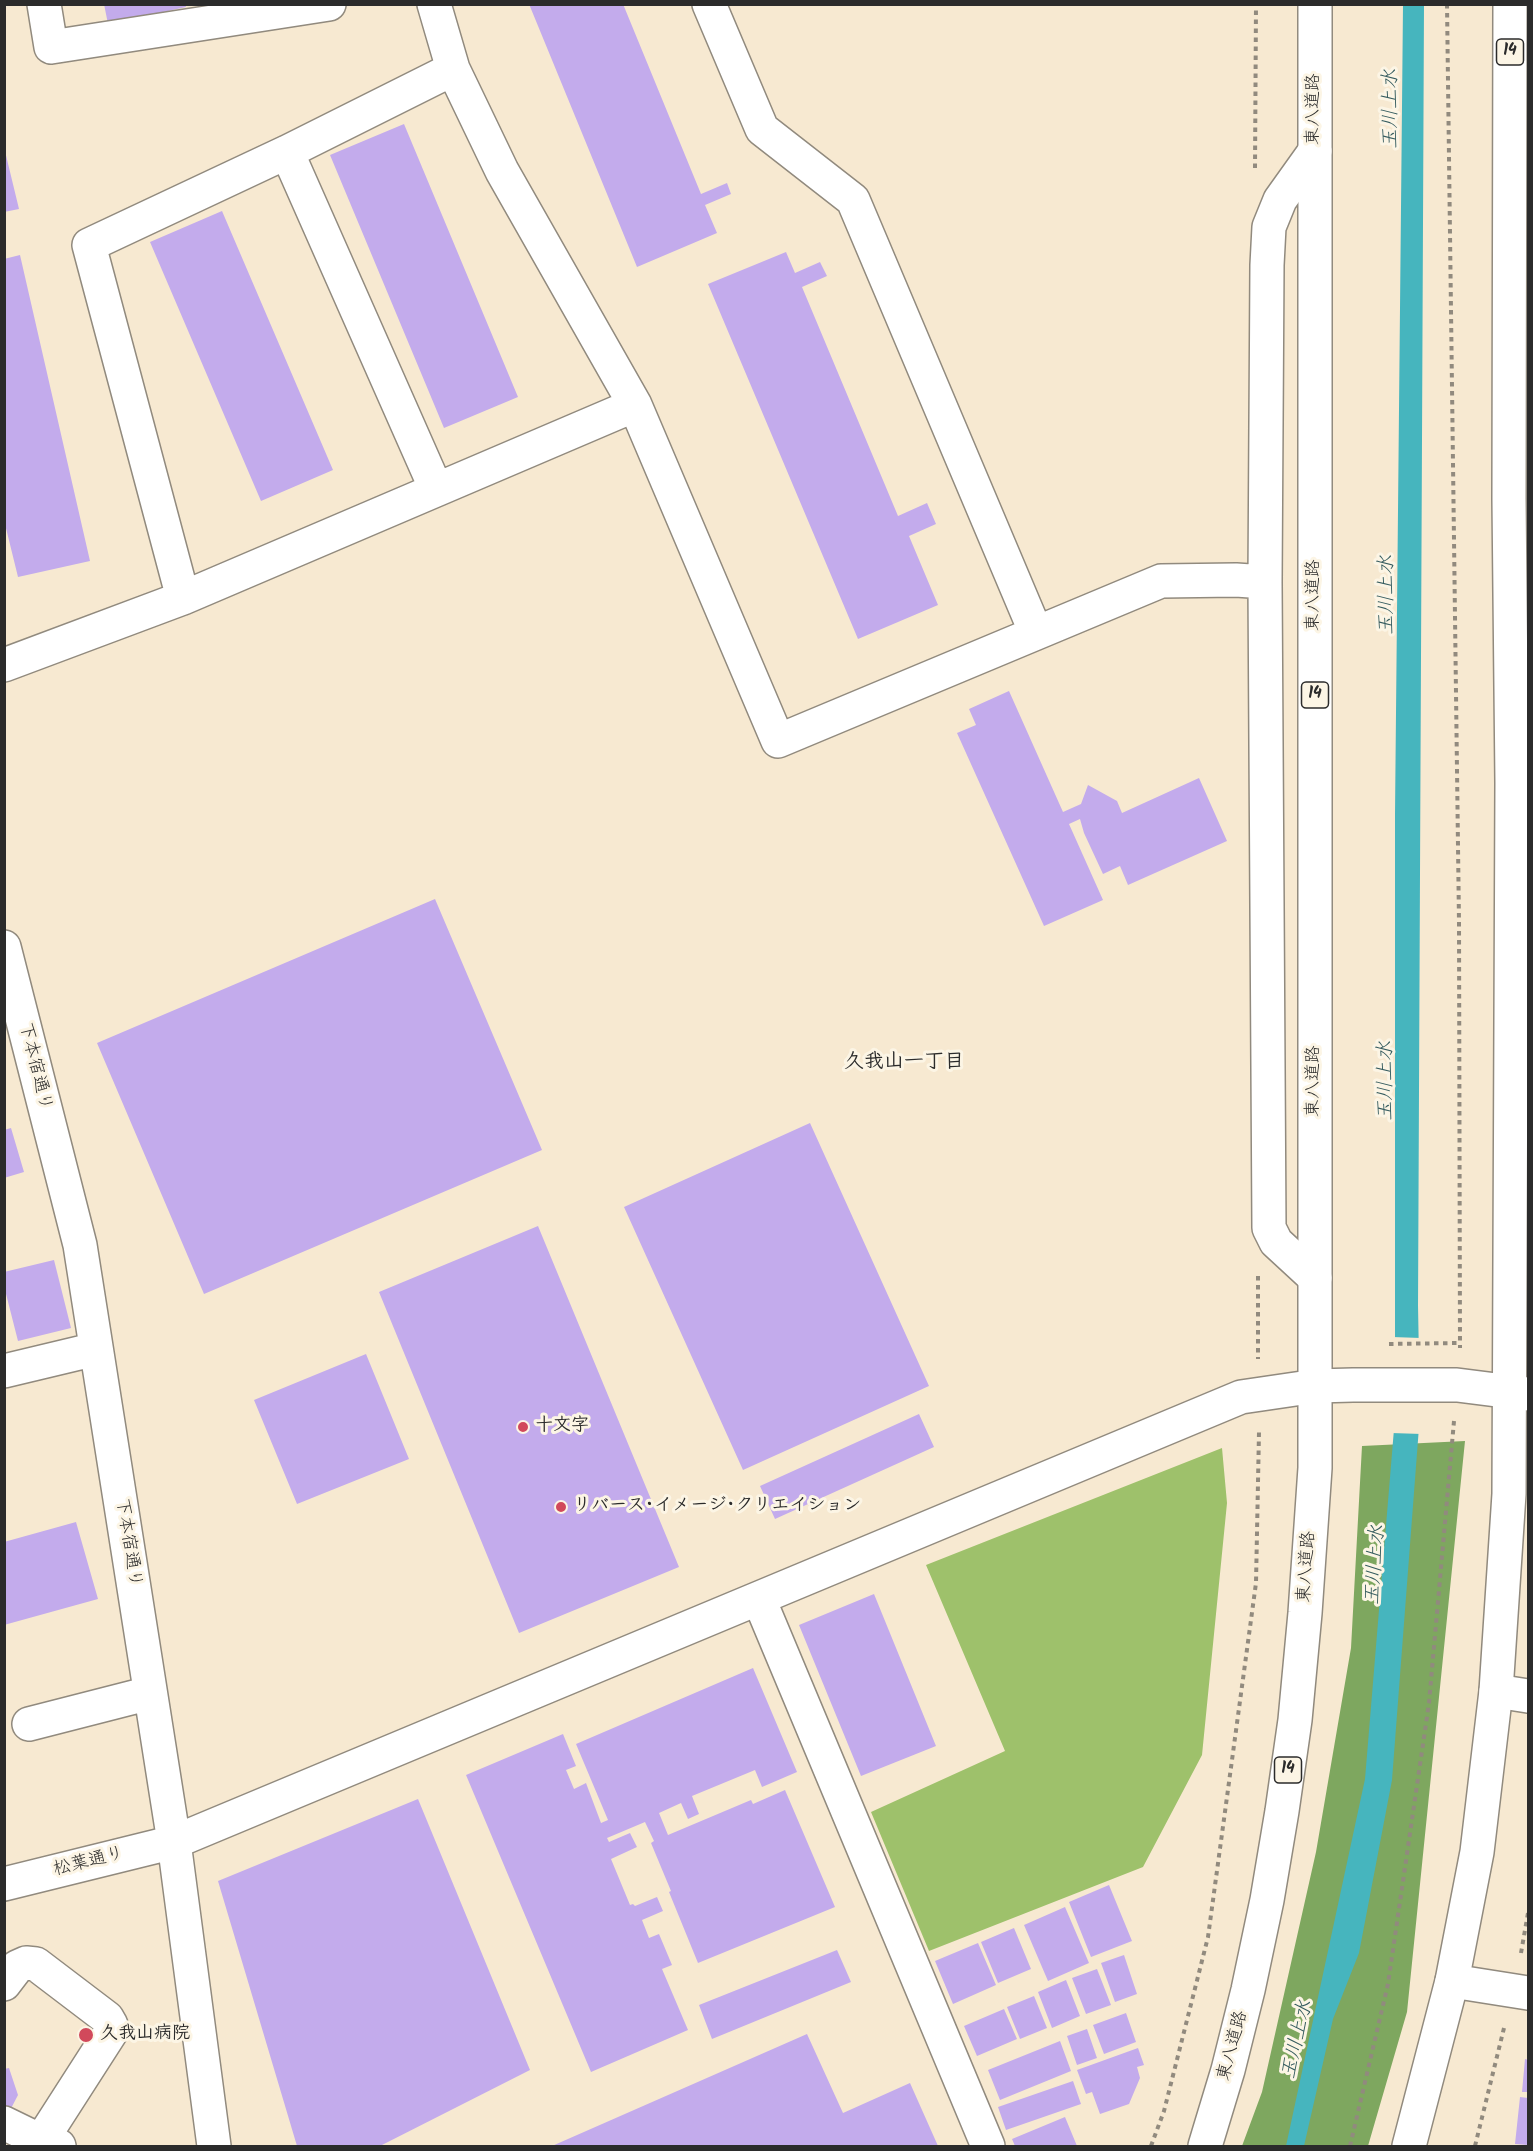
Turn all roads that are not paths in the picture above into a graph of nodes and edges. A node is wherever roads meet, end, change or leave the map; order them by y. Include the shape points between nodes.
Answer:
1 (44, 4) edge
2 (329, 4) edge
3 (434, 4) edge
4 (709, 4) edge
5 (1315, 4) edge
6 (1510, 4) edge
7 (244, 11) edge
8 (453, 69) junction
9 (1520, 93) edge
10 (287, 152) junction
11 (1315, 152) junction
12 (635, 405) junction
13 (436, 489) junction
14 (1519, 499) edge
15 (1265, 582) junction
16 (183, 598) junction
17 (1036, 633) junction
18 (4, 665) edge
19 (1520, 783) edge
20 (1520, 946) edge
21 (4, 947) edge
22 (1315, 1278) junction
23 (96, 1349) junction
24 (4, 1371) edge
25 (1316, 1386) junction
26 (1520, 1393) edge
27 (759, 1599) junction
28 (1496, 1691) junction
29 (150, 1694) junction
30 (1528, 1695) edge
31 (29, 1724) dead end
32 (174, 1842) junction
33 (4, 1884) edge
34 (1452, 1981) junction
35 (4, 1984) edge
36 (1528, 1994) edge
37 (4, 2123) edge
38 (50, 2144) edge
39 (214, 2146) edge
40 (988, 2146) edge
41 (1205, 2146) edge
42 (1409, 2146) edge

1 - 7 street via 51,47
2 - 7 street
3 - 8 street
4 - 17 street via 762,129 853,200
5 - 11 street, 東八道路 / 14
6 - 9 street, 14
8 - 10 street
8 - 12 street via 502,171
9 - 14 street, 14
10 - 13 street
10 - 16 street via 89,245
11 - 15 street via 1280,200 1269,228
11 - 22 street, 東八道路 / 14
12 - 13 street
12 - 17 street via 778,741
13 - 16 street
14 - 19 street, 14
15 - 17 street via 1161,580
15 - 22 street via 1269,1228 1276,1242
16 - 18 street
19 - 20 street, 14
20 - 26 street, 14
21 - 23 street, 下本宿通り via 80,1245
22 - 25 street, 東八道路 / 14
23 - 24 street
23 - 29 street, 下本宿通り
25 - 26 street, 松葉通り via 1457,1385
25 - 27 street, 松葉通り via 1241,1397
25 - 41 street, 東八道路 / 14 via 1315,1468 1295,1720 1267,1900 1248,1990
26 - 28 street, 14
27 - 32 street, 松葉通り
27 - 40 street
28 - 30 street
28 - 34 street, 14 via 1477,1852
29 - 31 street
29 - 32 street, 下本宿通り
32 - 33 street, 松葉通り
32 - 39 street, 下本宿通り
34 - 36 street
34 - 42 street, 14
35 - 38 street via 17,1967 36,1964 111,2025 111,2032
37 - 38 street

